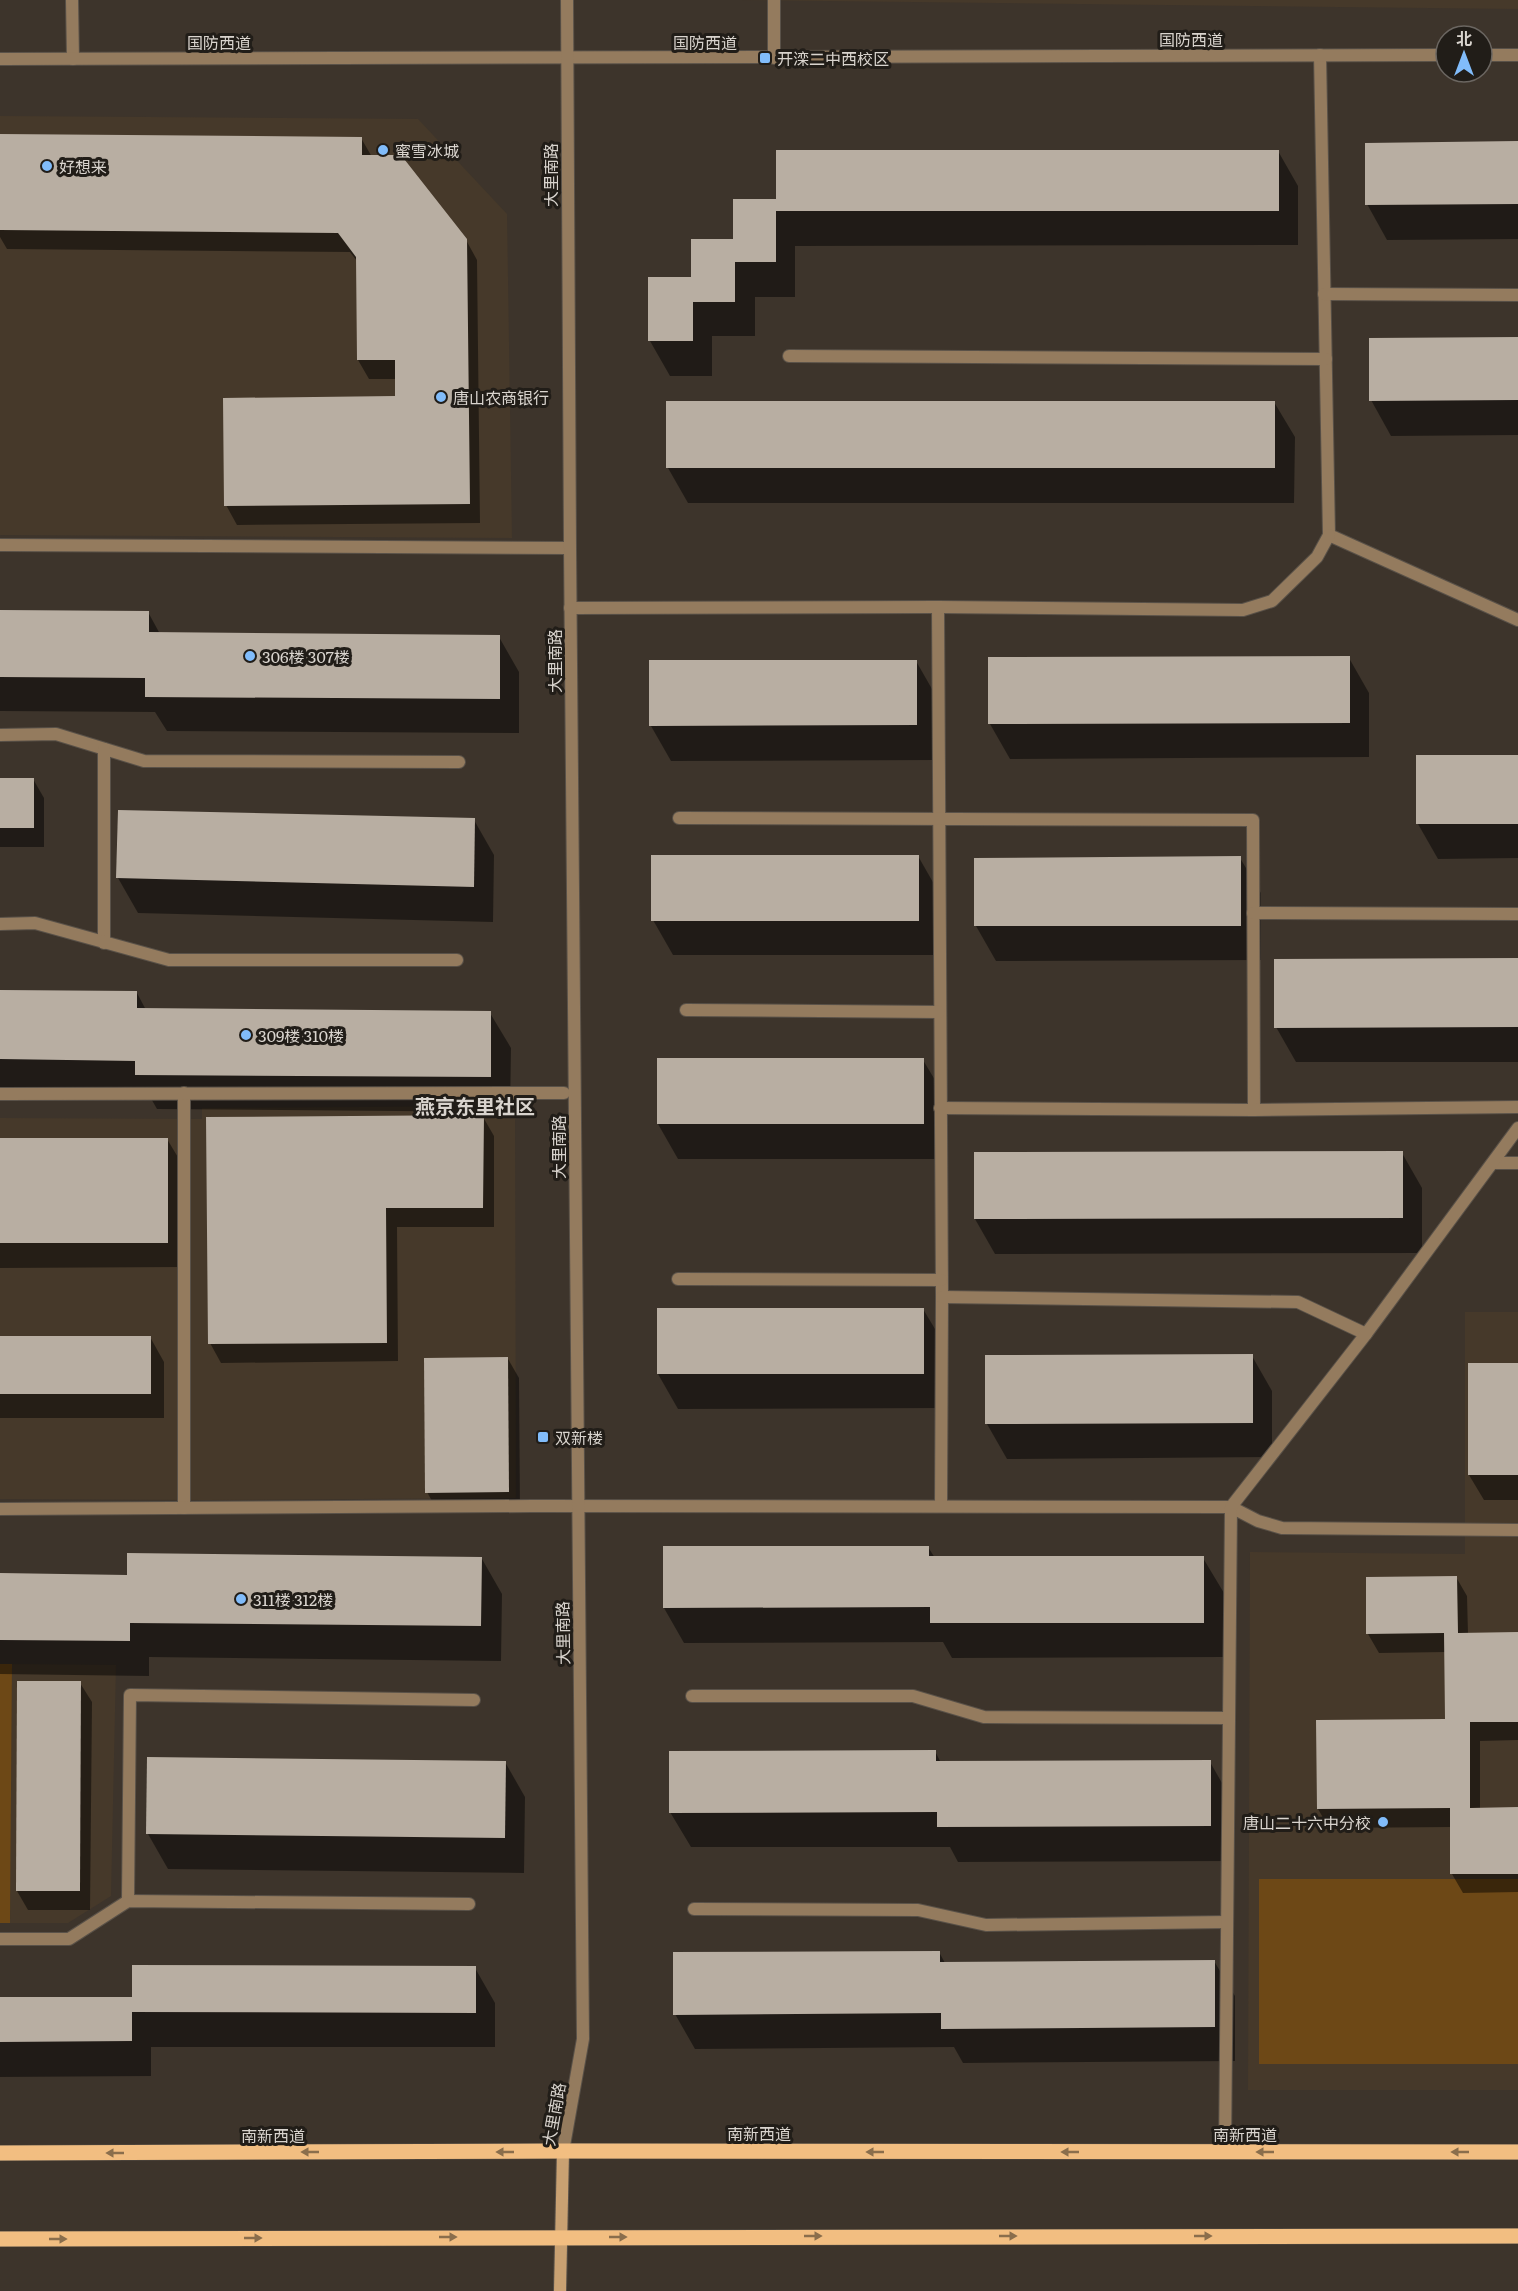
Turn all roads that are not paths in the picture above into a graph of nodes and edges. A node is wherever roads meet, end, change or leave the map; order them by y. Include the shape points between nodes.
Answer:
1 (72, 0) edge
2 (567, 0) edge
3 (774, 0) edge
4 (1320, 55) junction
5 (1434, 55) edge
6 (1494, 55) edge
7 (1518, 55) edge
8 (0, 58) edge
9 (73, 58) junction
10 (567, 58) junction
11 (774, 58) junction
12 (1324, 294) junction
13 (1518, 295) edge
14 (789, 356) dead end
15 (1326, 359) junction
16 (1329, 535) junction
17 (0, 545) edge
18 (570, 548) junction
19 (938, 607) junction
20 (570, 608) junction
21 (1518, 620) edge
22 (0, 735) edge
23 (104, 749) junction
24 (459, 762) dead end
25 (679, 818) dead end
26 (939, 819) junction
27 (1252, 913) junction
28 (1518, 914) edge
29 (0, 924) edge
30 (104, 943) junction
31 (457, 960) dead end
32 (686, 1010) dead end
33 (939, 1012) junction
34 (184, 1093) junction
35 (564, 1093) dead end
36 (0, 1094) edge
37 (1518, 1107) edge
38 (940, 1108) junction
39 (1254, 1110) junction
40 (1518, 1128) edge
41 (1493, 1162) junction
42 (1518, 1163) edge
43 (678, 1279) dead end
44 (941, 1280) junction
45 (942, 1298) junction
46 (1366, 1334) junction
47 (577, 1506) junction
48 (940, 1506) junction
49 (1231, 1507) junction
50 (184, 1508) junction
51 (0, 1509) edge
52 (1518, 1530) edge
53 (692, 1696) dead end
54 (474, 1700) dead end
55 (1229, 1718) junction
56 (128, 1901) junction
57 (469, 1904) dead end
58 (693, 1909) dead end
59 (1227, 1922) junction
60 (0, 1940) edge
61 (563, 2151) junction
62 (1225, 2152) junction
63 (1518, 2152) edge
64 (0, 2153) edge
65 (1518, 2236) edge
66 (560, 2237) junction
67 (0, 2239) edge
68 (560, 2291) edge

1 - 9 street
2 - 10 street, 大里南路
3 - 11 street
4 - 5 street, 国防西道
4 - 11 street, 国防西道
4 - 12 street
6 - 7 street
8 - 9 street, 国防西道
9 - 10 street, 国防西道
10 - 11 street, 国防西道
10 - 18 street, 大里南路
12 - 13 street
12 - 15 street
14 - 15 street
15 - 16 street
16 - 19 street via 1317,557 1272,601 1243,610
16 - 21 street
17 - 18 street
18 - 20 street, 大里南路
19 - 20 street
19 - 26 street
20 - 47 street, 大里南路
22 - 23 street via 56,734
23 - 24 street via 144,761
23 - 30 street
25 - 26 street
26 - 27 street via 1253,820
26 - 33 street
27 - 28 street
27 - 39 street
29 - 30 street via 35,923
30 - 31 street via 169,960
32 - 33 street
33 - 38 street
34 - 35 street
34 - 36 street
34 - 50 street
37 - 39 street
38 - 39 street
38 - 44 street
40 - 41 street
41 - 42 street
41 - 46 street
43 - 44 street
44 - 45 street
45 - 46 street via 1298,1302
45 - 48 street
46 - 49 street
47 - 48 street
47 - 50 street
47 - 61 street, 大里南路 via 583,2039
48 - 49 street
49 - 52 street via 1282,1528
49 - 55 street
50 - 51 street
53 - 55 street via 914,1696 984,1717
54 - 56 street via 130,1695
55 - 59 street
56 - 57 street
56 - 60 street via 69,1940
58 - 59 street via 918,1910 986,1925
59 - 62 street
62 -> 61 main road, 南新西道
61 -> 64 main road, 南新西道
61 - 66 main road, 大里南路
63 -> 62 main road, 南新西道
66 -> 65 main road
67 -> 66 main road
66 - 68 main road, 大里南路

